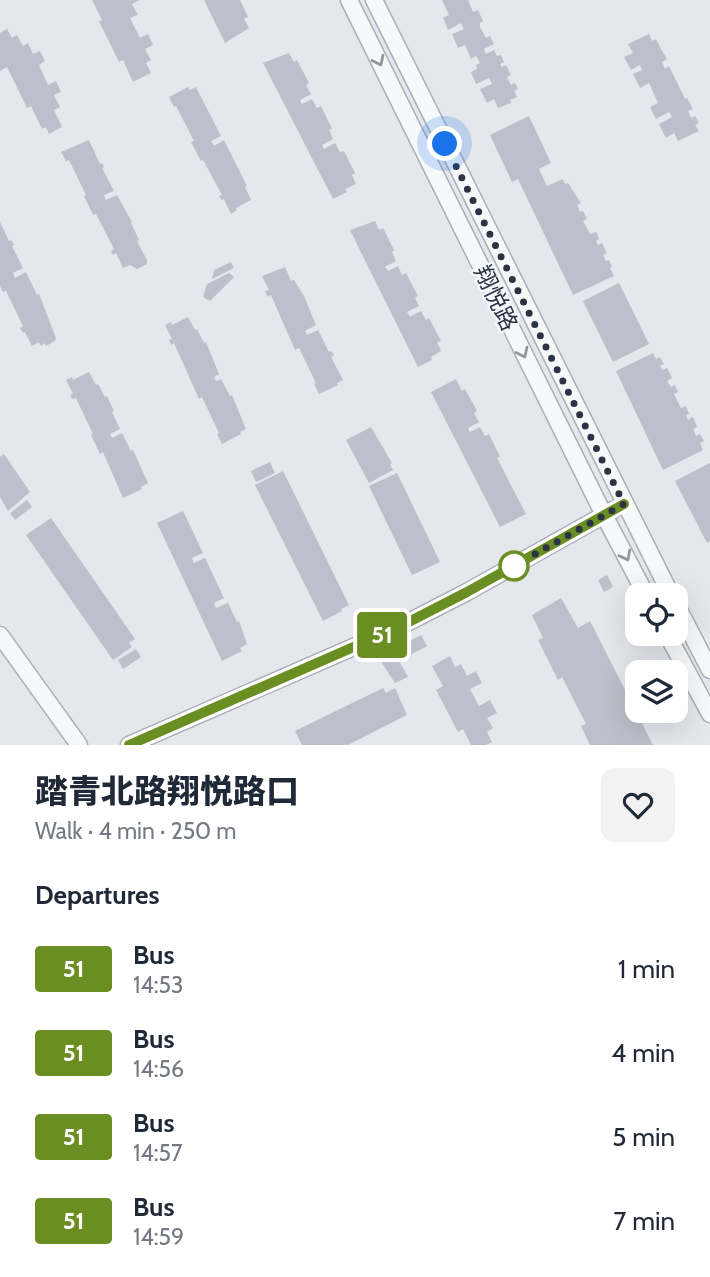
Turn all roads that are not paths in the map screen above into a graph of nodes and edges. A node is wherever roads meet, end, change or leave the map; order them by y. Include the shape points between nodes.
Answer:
1 (349, 0) edge
2 (374, 0) edge
3 (624, 504) junction
4 (604, 515) junction
5 (640, 583) edge
6 (665, 583) edge
7 (688, 627) edge
8 (0, 635) edge
9 (673, 646) edge
10 (710, 670) edge
11 (710, 714) edge
12 (79, 745) edge
13 (129, 745) edge

1 -> 4 street, 翔悦路
2 - 3 street, 翔悦路
3 - 4 street
3 - 6 street, 翔悦路
4 -> 5 street, 翔悦路
4 - 13 street via 397,628
7 - 10 street
8 - 12 street
9 - 11 street

